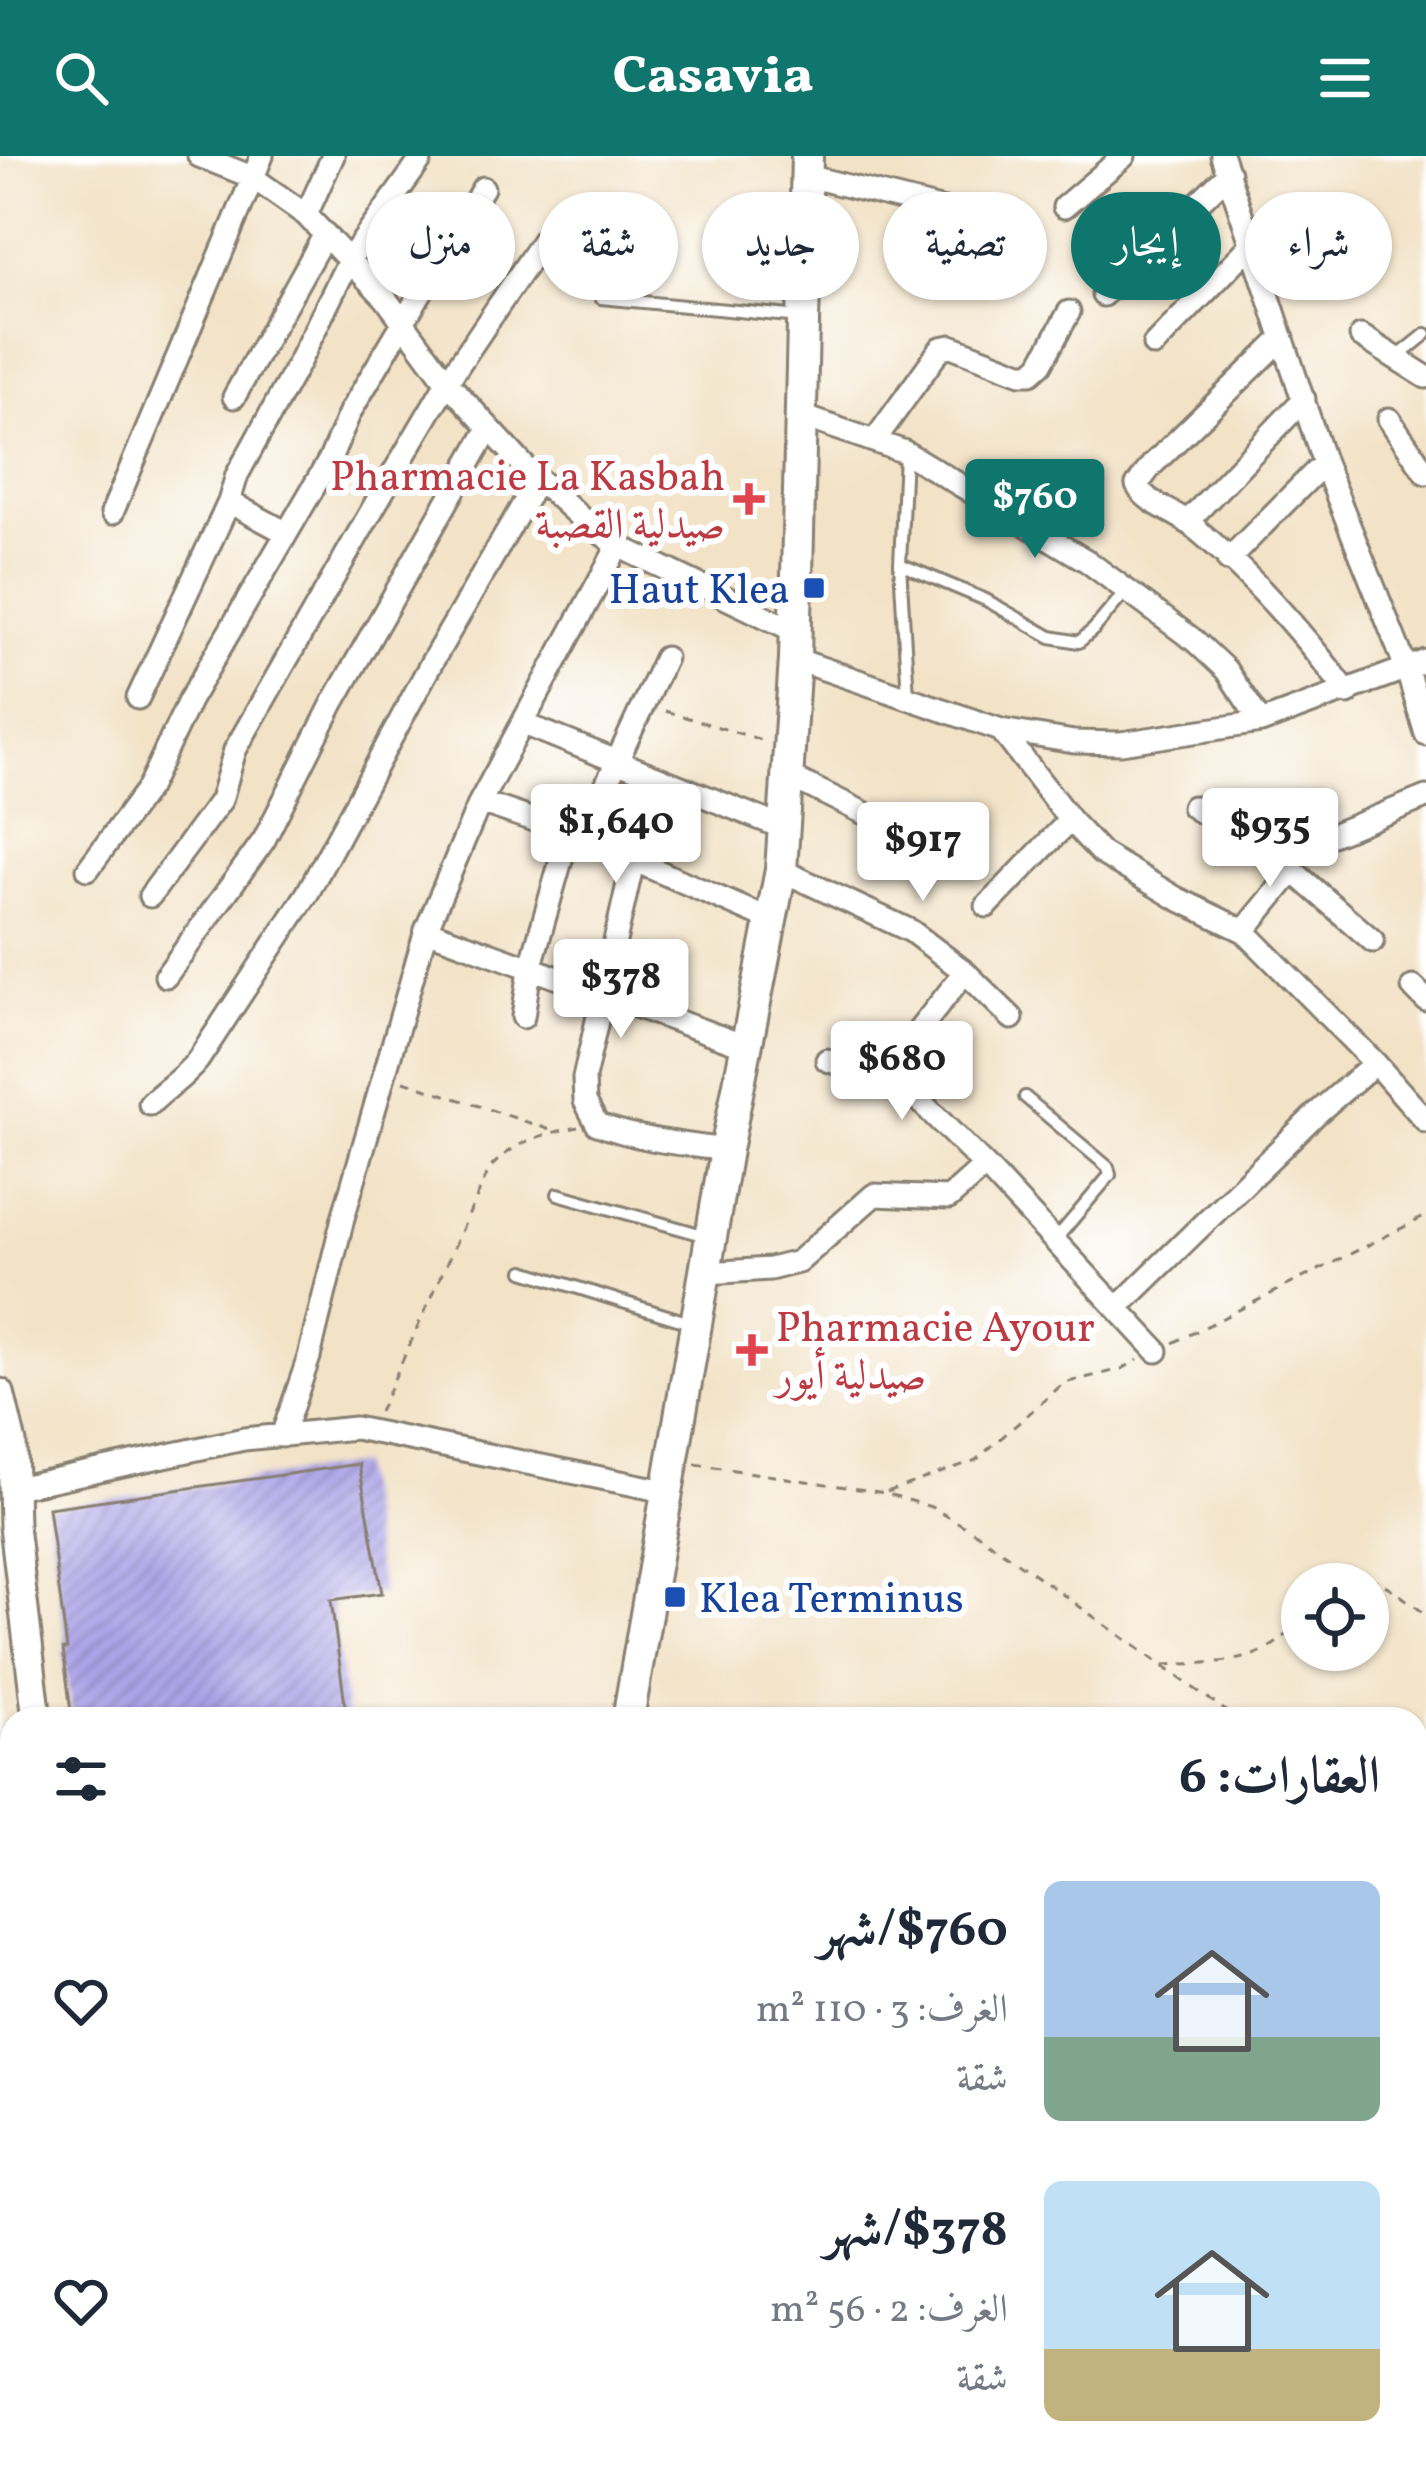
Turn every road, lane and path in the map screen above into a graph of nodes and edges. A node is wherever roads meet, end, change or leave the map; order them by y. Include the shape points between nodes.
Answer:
1 (199, 156) edge
2 (333, 156) edge
3 (1124, 156) edge
4 (420, 161) dead end
5 (1226, 164) edge
6 (257, 166) edge
7 (807, 166) edge
8 (482, 188) dead end
9 (895, 192) edge
10 (1199, 192) edge
11 (1064, 207) dead end
12 (306, 215) junction
13 (1245, 217) edge
14 (325, 234) junction
15 (539, 246) edge
16 (1245, 251) edge
17 (349, 260) junction
18 (622, 300) edge
19 (1271, 300) edge
20 (1069, 312) dead end
21 (802, 317) junction
22 (403, 324) junction
23 (1426, 334) edge
24 (1361, 336) dead end
25 (1282, 338) junction
26 (1154, 345) dead end
27 (1396, 358) junction
28 (1426, 377) edge
29 (447, 382) junction
30 (234, 397) dead end
31 (1304, 399) junction
32 (800, 415) junction
33 (1389, 419) dead end
34 (488, 428) junction
35 (875, 440) junction
36 (905, 452) junction
37 (1324, 463) junction
38 (1426, 473) edge
39 (538, 479) junction
40 (229, 502) junction
41 (112, 513) dead end
42 (1187, 522) junction
43 (285, 532) junction
44 (618, 546) junction
45 (1228, 560) junction
46 (900, 564) junction
47 (1127, 589) junction
48 (794, 645) junction
49 (665, 658) dead end
50 (1416, 666) edge
51 (1348, 693) junction
52 (908, 696) junction
53 (138, 698) dead end
54 (647, 704) junction
55 (1262, 722) junction
56 (524, 724) junction
57 (1001, 730) junction
58 (1426, 734) edge
59 (790, 744) junction
60 (617, 761) junction
61 (789, 776) junction
62 (604, 787) dead end
63 (1426, 797) edge
64 (480, 802) junction
65 (1193, 807) dead end
66 (1070, 820) junction
67 (786, 829) junction
68 (569, 832) junction
69 (944, 852) dead end
70 (633, 862) junction
71 (1283, 865) junction
72 (88, 869) dead end
73 (781, 870) junction
74 (150, 896) dead end
75 (987, 906) dead end
76 (770, 920) junction
77 (426, 930) junction
78 (1244, 931) junction
79 (1373, 941) dead end
80 (530, 969) junction
81 (964, 972) junction
82 (166, 976) dead end
83 (603, 992) junction
84 (524, 1017) dead end
85 (1012, 1018) dead end
86 (748, 1047) junction
87 (826, 1060) dead end
88 (1375, 1063) junction
89 (385, 1075) junction
90 (882, 1077) junction
91 (1024, 1097) dead end
92 (150, 1104) dead end
93 (1426, 1121) edge
94 (597, 1124) junction
95 (556, 1131) junction
96 (726, 1150) junction
97 (988, 1169) junction
98 (558, 1194) dead end
99 (712, 1238) junction
100 (1056, 1239) junction
101 (524, 1271) dead end
102 (706, 1273) junction
103 (1118, 1307) junction
104 (698, 1325) junction
105 (1156, 1351) dead end
106 (0, 1393) edge
107 (370, 1430) junction
108 (282, 1436) junction
109 (672, 1476) junction
110 (15, 1488) junction
111 (1389, 1589) edge
112 (1426, 1614) edge
113 (1281, 1642) edge
114 (1162, 1665) junction
115 (35, 1707) edge
116 (630, 1707) edge
117 (1220, 1707) edge

1 - 6 street
2 - 12 street
3 - 11 street
4 - 17 street
5 - 10 street
5 - 13 street
6 - 12 street
6 - 41 street
7 - 9 street
7 - 21 main road
8 - 22 street
12 - 14 street
14 - 17 street
14 - 30 street
15 - 29 street
16 - 26 street
17 - 22 street
17 - 40 street
18 - 21 lane
19 - 25 street
20 - 35 street via 1031,373 940,348
21 - 32 main road
22 - 29 street
22 - 43 street
23 - 27 lane
24 - 27 street
25 - 31 street
25 - 42 street via 1137,485
27 - 28 street
29 - 34 street
29 - 74 street via 243,735 220,800
31 - 37 street
31 - 42 street
32 - 35 street
32 - 48 main road
33 - 38 street
34 - 39 street
34 - 82 street via 264,840
35 - 36 street
36 - 46 lane
36 - 47 street
37 - 45 street
37 - 50 street
39 - 44 street
39 - 92 street via 307,894 198,1060
40 - 43 street
40 - 53 street
42 - 45 street
43 - 72 street via 148,788
44 - 48 street
44 - 56 street
45 - 51 street via 1301,631
46 - 47 lane via 1051,637 1079,642
46 - 52 lane
47 - 55 street via 1226,670
48 - 52 street
48 - 59 main road
49 - 54 street
50 - 51 street
50 - 58 street
51 - 55 street
52 - 57 street
54 - 59 path
54 - 60 street
55 - 57 street via 1121,743
56 - 60 street
56 - 64 street
57 - 66 street
59 - 61 main road
60 - 62 street
60 - 67 street
61 - 67 main road
61 - 69 street
63 - 71 street
64 - 68 street
64 - 77 street
65 - 71 street
66 - 75 street
66 - 78 street via 1122,868
67 - 73 main road
68 - 70 street
68 - 80 street
70 - 76 street
70 - 83 street
71 - 78 street
71 - 79 street
73 - 76 main road
73 - 81 street via 893,920
76 - 86 main road
77 - 80 street
77 - 89 street
78 - 88 street
80 - 83 street
80 - 84 street
81 - 85 street
81 - 90 street
83 - 86 street
83 - 94 street via 584,1078
86 - 96 main road
87 - 90 street
88 - 93 street
88 - 103 street
89 - 95 path
89 - 108 street
90 - 97 street via 916,1097
91 - 100 lane via 1110,1175
94 - 95 path
94 - 96 street via 641,1139
95 - 107 path via 517,1145 490,1168
96 - 99 main road
97 - 100 street
97 - 102 street via 949,1198 874,1195 798,1262
98 - 99 lane
99 - 102 main road
100 - 103 street
101 - 104 lane
102 - 104 main road
103 - 105 street
104 - 109 main road
106 - 110 street
107 - 108 street
107 - 109 street
108 - 110 street
109 - 114 path via 885,1492 931,1507
109 - 116 main road
110 - 115 street
111 - 112 path
113 - 114 path via 1250,1657
114 - 117 path

